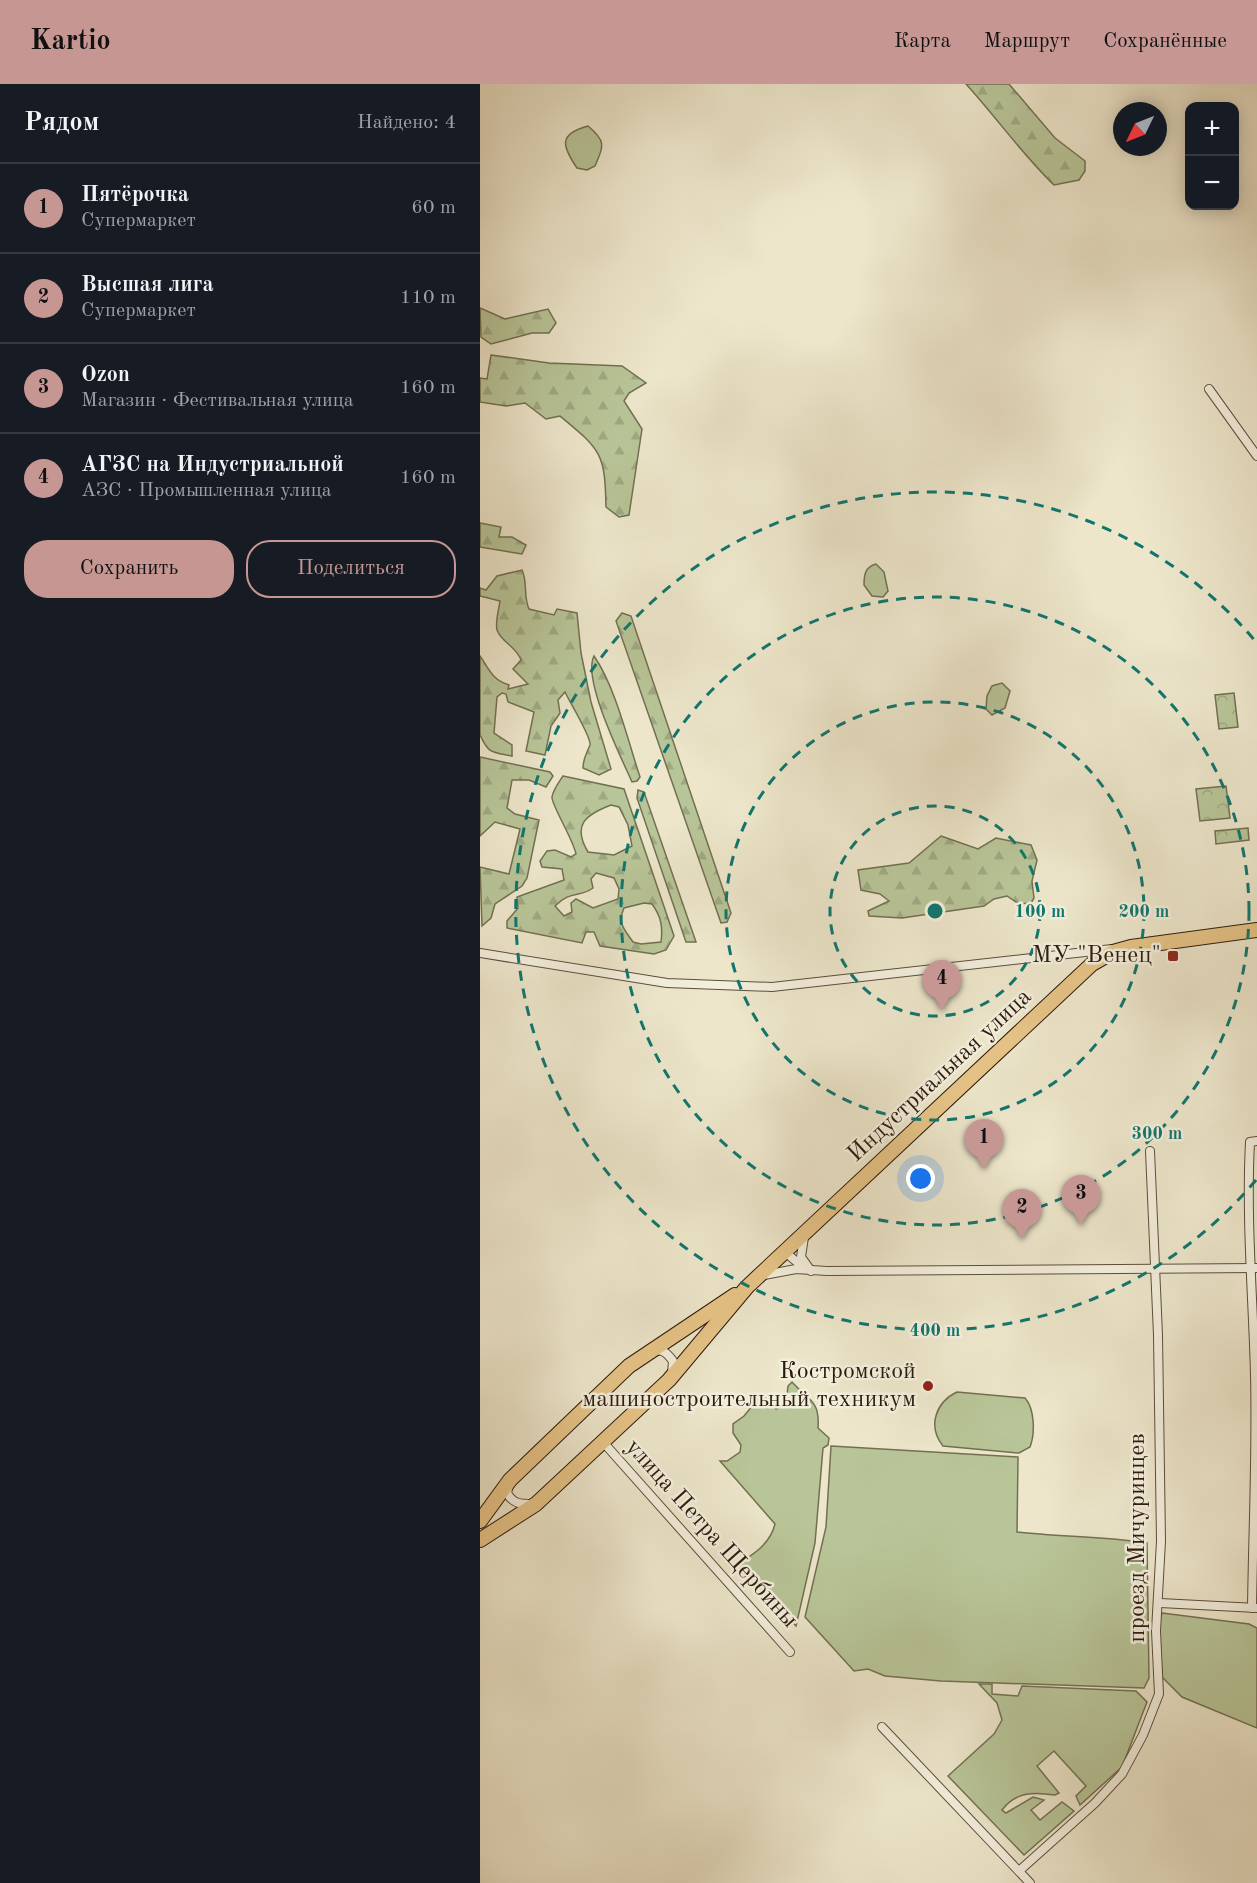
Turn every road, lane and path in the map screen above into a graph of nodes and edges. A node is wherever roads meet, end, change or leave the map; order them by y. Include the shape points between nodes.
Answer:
1 (1209, 389) dead end
2 (1257, 456) edge
3 (1257, 930) edge
4 (1131, 947) junction
5 (480, 953) edge
6 (1253, 1142) edge
7 (1150, 1151) dead end
8 (808, 1231) junction
9 (785, 1252) junction
10 (1253, 1268) edge
11 (1154, 1269) junction
12 (811, 1270) junction
13 (751, 1283) junction
14 (648, 1353) junction
15 (1256, 1375) edge
16 (669, 1380) junction
17 (603, 1443) junction
18 (510, 1480) junction
19 (536, 1504) junction
20 (480, 1521) edge
21 (480, 1540) edge
22 (1160, 1603) junction
23 (1255, 1608) edge
24 (790, 1652) dead end
25 (882, 1727) dead end
26 (1019, 1871) junction
27 (1030, 1883) edge

1 - 2 street
3 - 4 highway, Индустриальная улица
4 - 5 street via 772,987 667,983
4 - 8 highway, Индустриальная улица via 1102,957 1084,971
6 - 10 street
7 - 11 street, проезд Мичуринцев
8 - 9 highway, Индустриальная улица
8 - 12 street via 800,1250
9 - 12 street
9 - 13 highway, Индустриальная улица
10 - 11 street
10 - 15 street
11 - 12 street
11 - 22 street, проезд Мичуринцев
12 - 13 street via 782,1270
13 - 14 highway, Индустриальная улица
13 - 16 highway, Индустриальная улица
14 - 16 street via 660,1350 668,1354 673,1361
14 - 18 highway, Индустриальная улица via 629,1366
15 - 23 street
16 - 17 highway, Индустриальная улица
17 - 19 highway, Индустриальная улица
17 - 24 street, улица Петра Щербины
18 - 19 street via 507,1493 511,1500
18 - 20 highway, Индустриальная улица
19 - 21 highway, Индустриальная улица
22 - 23 street
22 - 26 street, проезд Мичуринцев via 1156,1631 1159,1694 1134,1754 1122,1774 1095,1803
25 - 26 street
26 - 27 street

